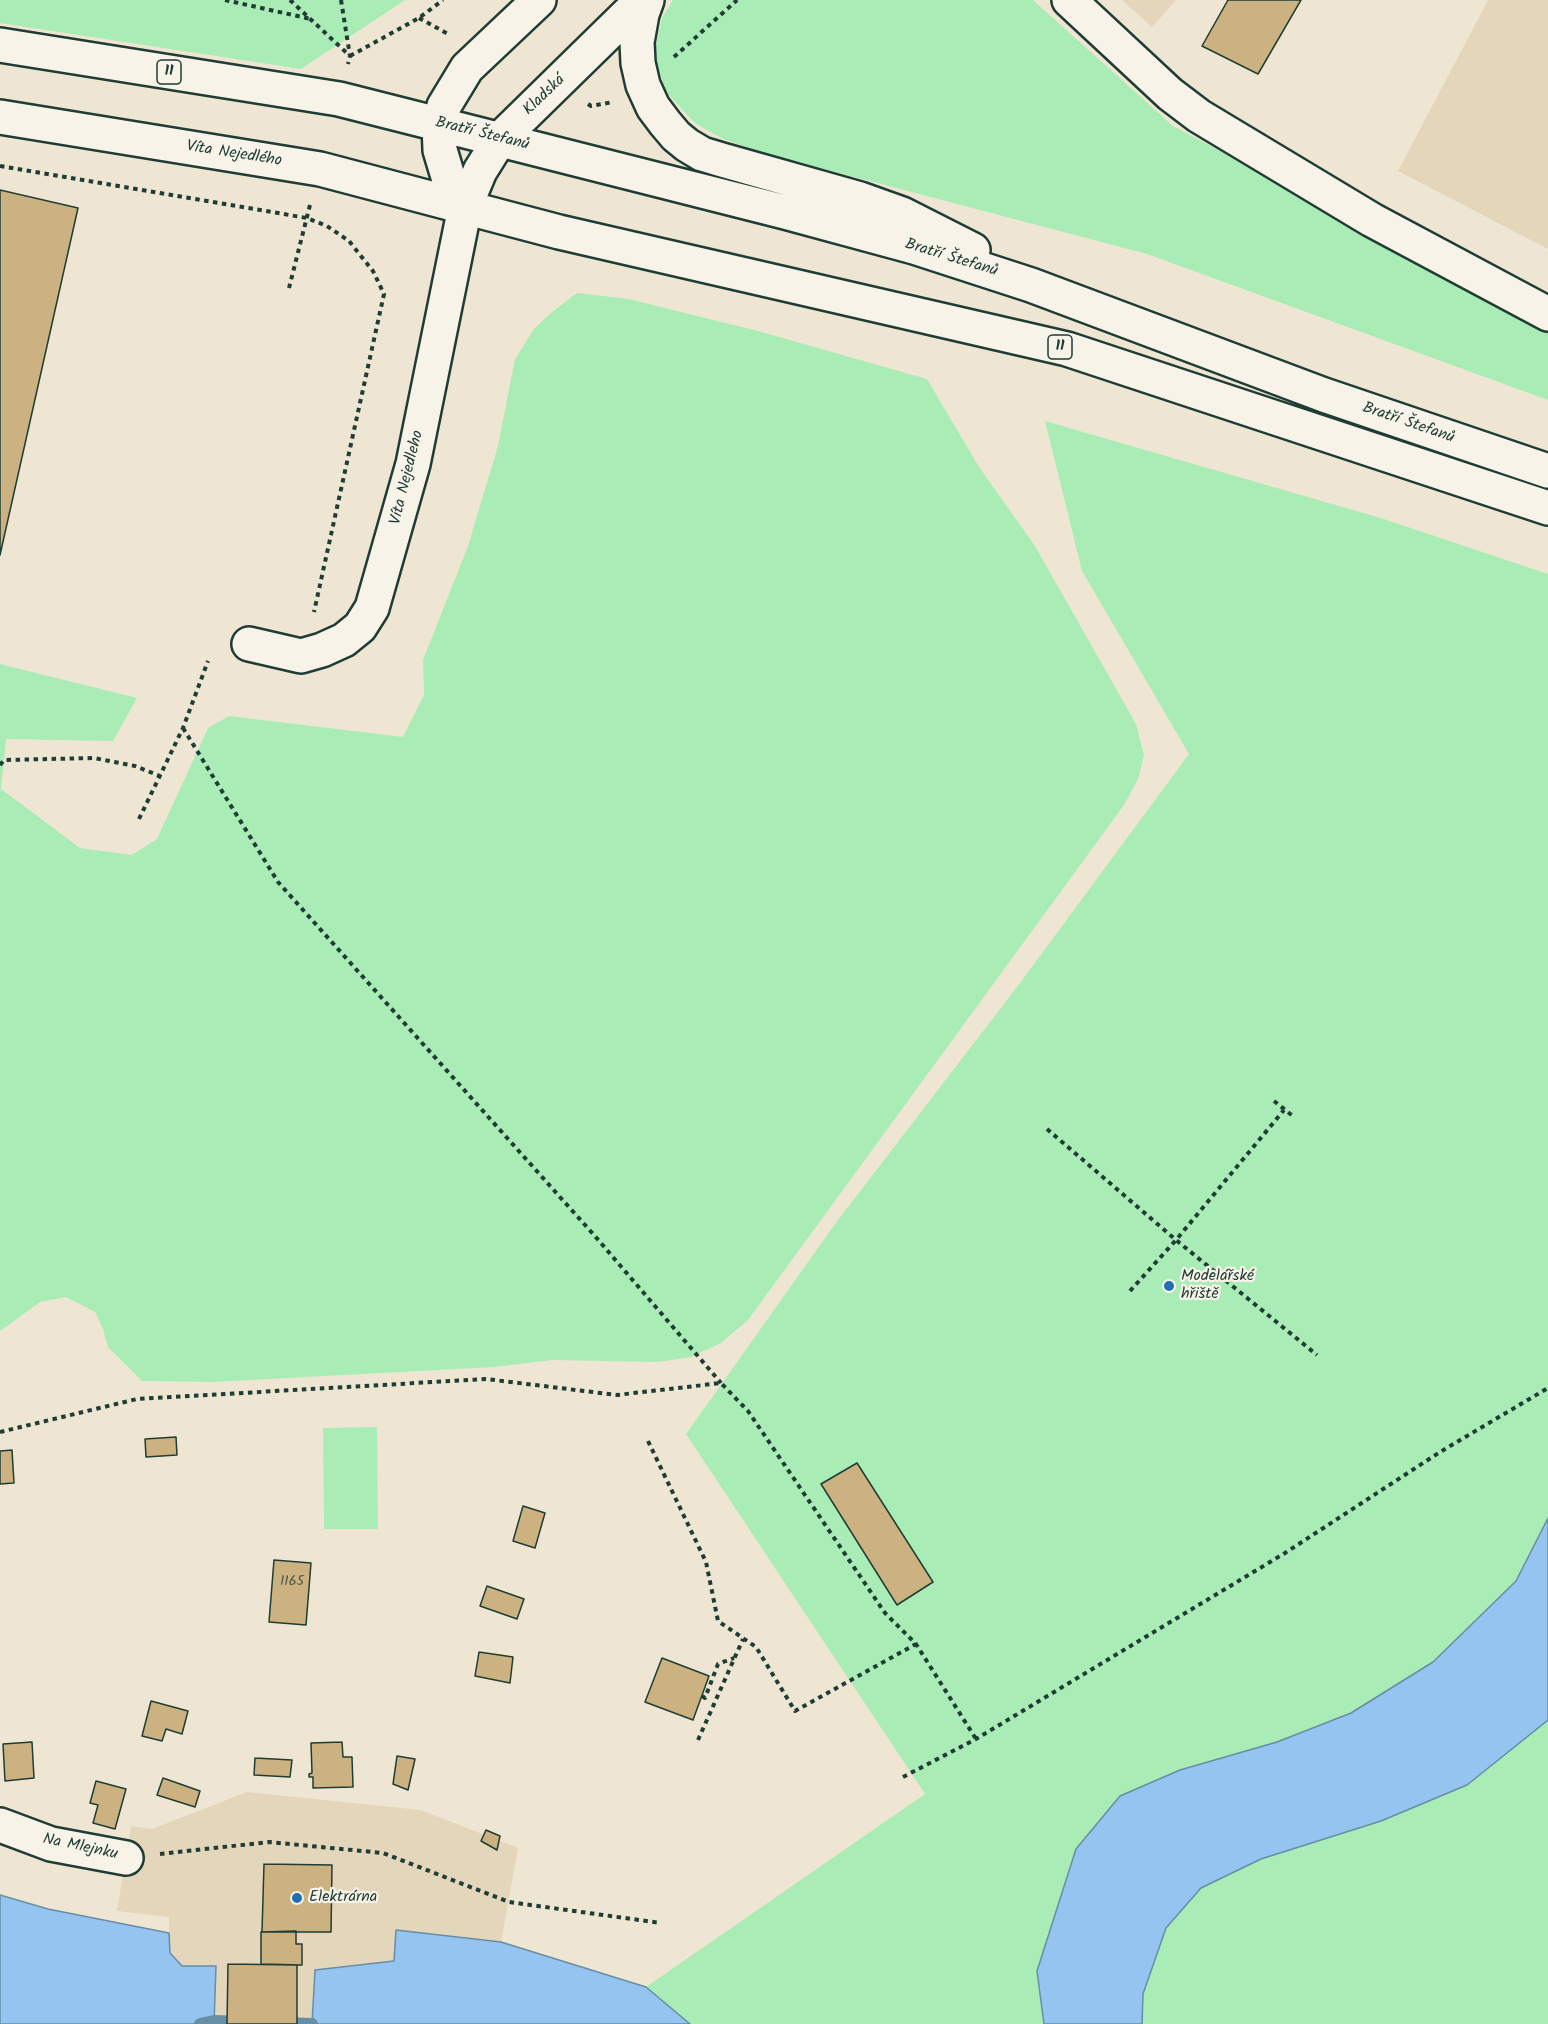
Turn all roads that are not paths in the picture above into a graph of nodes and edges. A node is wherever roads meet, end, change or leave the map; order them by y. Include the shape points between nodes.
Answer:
1 (539, 0) edge
2 (642, 0) edge
3 (647, 0) edge
4 (1069, 0) edge
5 (0, 45) edge
6 (0, 117) edge
7 (439, 124) junction
8 (500, 139) junction
9 (465, 207) junction
10 (1031, 285) junction
11 (1548, 314) edge
12 (1548, 471) edge
13 (1548, 508) edge
14 (249, 644) dead end
15 (0, 1825) edge
16 (126, 1858) road end

1 - 7 main road via 467,68 444,106
2 - 8 main road, Kladská
3 - 10 main road via 637,42 644,85 659,115 687,145 702,154 902,214 959,241
4 - 11 main road via 1198,116 1372,220
5 - 7 main road, Bratří Štefanů / 11 via 339,99
6 - 9 main road, Víta Nejedlého / 11 via 320,169
7 - 8 main road, Bratří Štefanů
7 - 9 main road via 440,150 449,180
8 - 9 main road, Kladská via 480,171
8 - 10 main road, Bratří Štefanů via 914,247
9 - 13 main road, 11 via 1067,349
9 - 14 main road, Víta Nejedleho via 414,464 372,608 360,627 322,650 304,655
10 - 12 main road, Bratří Štefanů via 1323,395
15 - 16 main road, Na Mlejnku via 51,1844

